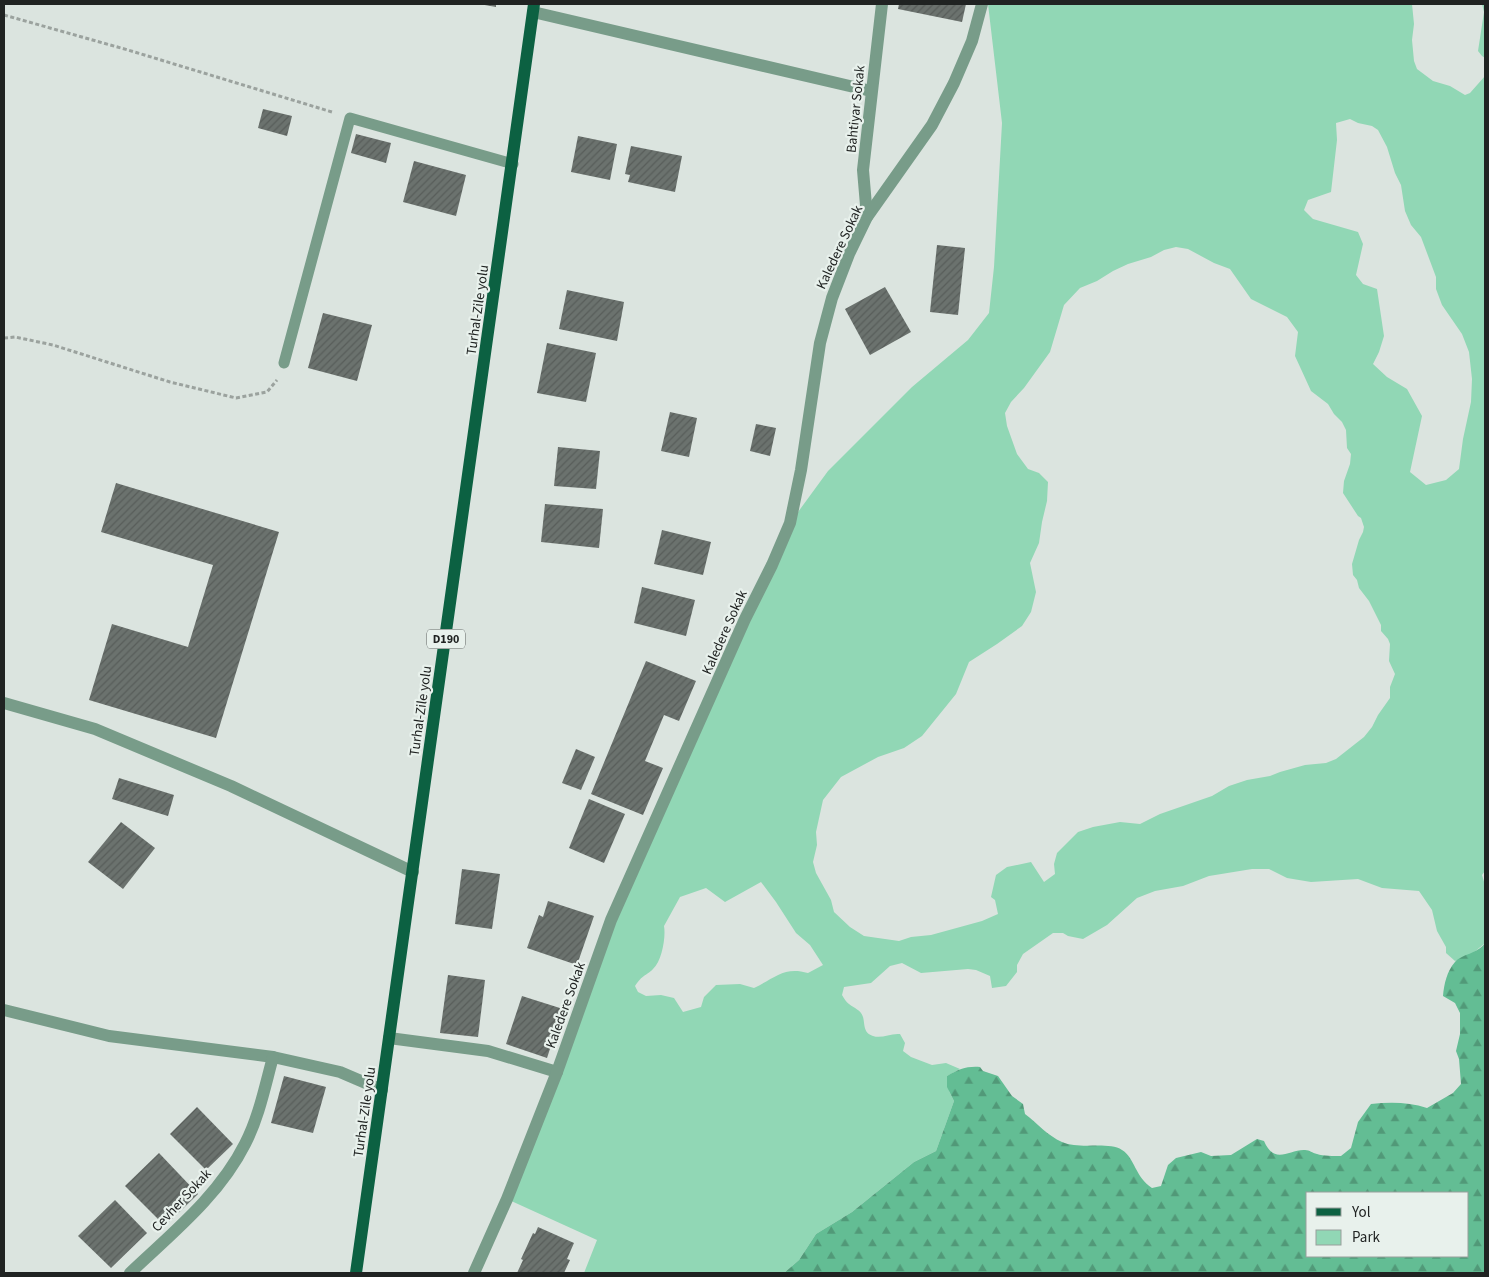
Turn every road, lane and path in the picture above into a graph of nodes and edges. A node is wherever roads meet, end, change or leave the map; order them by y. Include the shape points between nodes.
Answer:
1 (882, 4) edge
2 (982, 4) edge
3 (534, 8) edge
4 (4, 16) edge
5 (871, 91) junction
6 (350, 118) junction
7 (513, 164) junction
8 (867, 217) junction
9 (4, 338) edge
10 (284, 363) joint
11 (4, 702) edge
12 (413, 872) junction
13 (4, 1010) edge
14 (389, 1038) junction
15 (273, 1057) junction
16 (557, 1072) junction
17 (382, 1090) junction
18 (130, 1273) edge
19 (356, 1273) edge
20 (474, 1273) edge

1 - 5 street, Bahtiyar Sokak
2 - 8 street, Kaledere Sokak via 972,41 932,125
3 - 5 street
3 - 7 main road, Turhal-Zile yolu / D190
4 - 6 path
5 - 8 street, Bahtiyar Sokak via 863,170
6 - 7 lane
6 - 10 lane
7 - 12 main road, Turhal-Zile yolu / D190
8 - 16 street, Kaledere Sokak via 832,298 820,343 790,523 611,920
9 - 10 path via 54,344 170,382 236,398 266,392 277,382
11 - 12 street via 95,729 231,786
12 - 14 main road, Turhal-Zile yolu / D190
13 - 15 street via 109,1036
14 - 16 street via 488,1051
14 - 17 main road, Turhal-Zile yolu / D190
15 - 17 street via 340,1072
15 - 18 street, Cevher Sokak via 257,1116 244,1146 227,1172 208,1198
16 - 20 street, Kaledere Sokak
17 - 19 main road, Turhal-Zile yolu / D190

